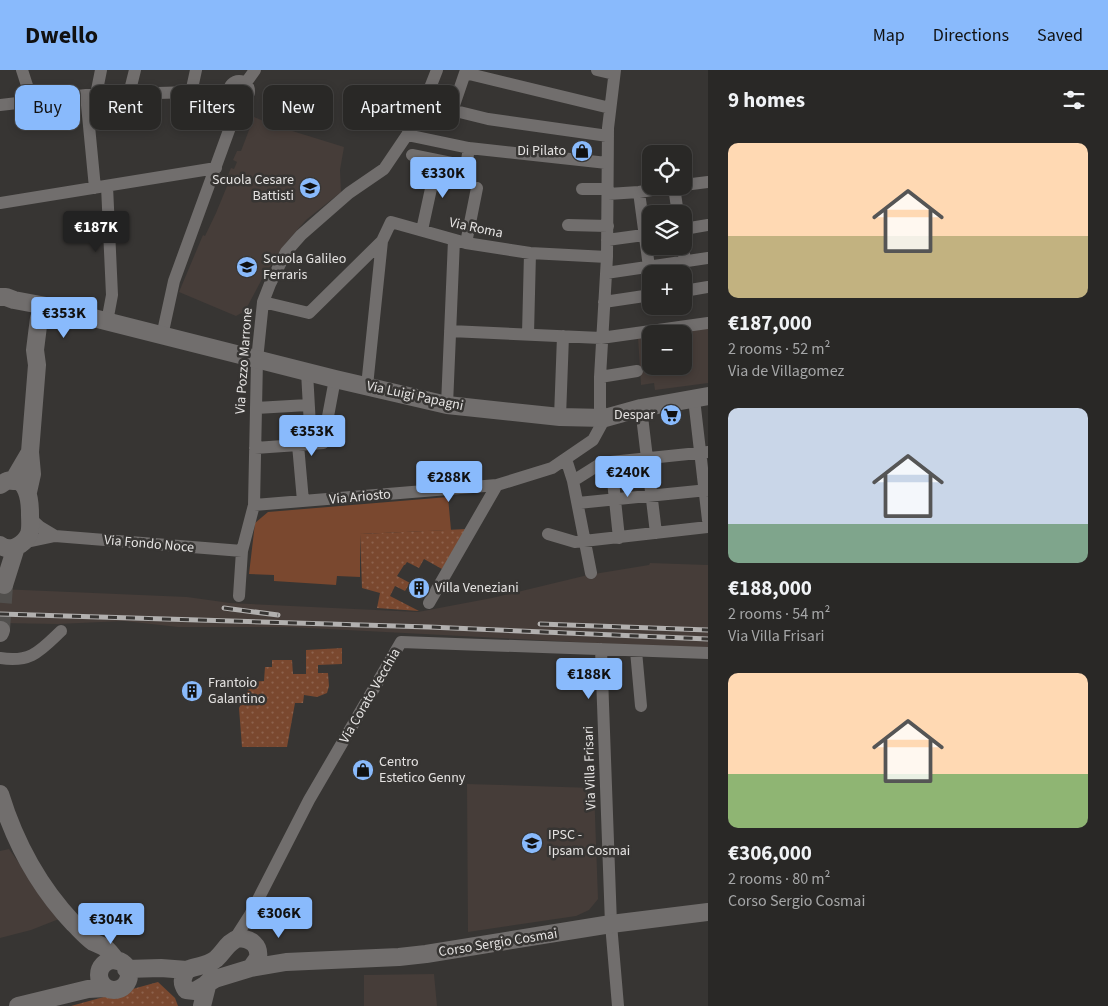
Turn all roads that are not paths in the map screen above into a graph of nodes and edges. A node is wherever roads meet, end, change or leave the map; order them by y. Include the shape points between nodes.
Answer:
1 (22, 70) edge
2 (101, 70) edge
3 (135, 70) edge
4 (196, 70) edge
5 (255, 70) edge
6 (436, 70) edge
7 (597, 70) edge
8 (466, 72) edge
9 (615, 72) edge
10 (27, 85) edge
11 (95, 85) edge
12 (131, 85) edge
13 (193, 85) edge
14 (234, 85) edge
15 (459, 89) edge
16 (15, 103) edge
17 (0, 105) edge
18 (610, 108) junction
19 (459, 113) edge
20 (95, 130) edge
21 (229, 130) edge
22 (407, 135) junction
23 (608, 136) junction
24 (469, 148) junction
25 (412, 155) dead end
26 (438, 161) junction
27 (607, 163) junction
28 (216, 168) junction
29 (708, 182) edge
30 (692, 185) edge
31 (101, 187) junction
32 (477, 188) dead end
33 (582, 189) dead end
34 (608, 192) junction
35 (639, 192) junction
36 (642, 192) edge
37 (0, 203) edge
38 (642, 206) edge
39 (568, 225) dead end
40 (708, 225) edge
41 (608, 226) junction
42 (692, 228) edge
43 (422, 230) junction
44 (642, 235) edge
45 (608, 240) junction
46 (382, 241) junction
47 (460, 242) junction
48 (530, 252) junction
49 (684, 255) edge
50 (607, 256) junction
51 (708, 258) edge
52 (685, 262) junction
53 (663, 265) edge
54 (642, 268) edge
55 (606, 273) junction
56 (708, 287) edge
57 (692, 290) edge
58 (642, 296) edge
59 (5, 301) edge
60 (263, 302) junction
61 (604, 302) junction
62 (46, 306) junction
63 (107, 322) junction
64 (708, 323) edge
65 (450, 331) junction
66 (528, 334) junction
67 (162, 336) junction
68 (563, 336) junction
69 (601, 338) junction
70 (257, 360) junction
71 (637, 371) dead end
72 (307, 372) junction
73 (600, 377) junction
74 (335, 379) junction
75 (367, 386) junction
76 (701, 397) edge
77 (308, 405) junction
78 (447, 405) junction
79 (256, 408) junction
80 (641, 408) junction
81 (560, 417) junction
82 (604, 418) junction
83 (311, 444) junction
84 (255, 448) junction
85 (30, 452) junction
86 (704, 452) edge
87 (648, 458) junction
88 (566, 459) junction
89 (606, 463) junction
90 (573, 481) junction
91 (4, 485) edge
92 (497, 485) junction
93 (706, 490) edge
94 (28, 492) junction
95 (652, 495) junction
96 (614, 499) junction
97 (303, 501) junction
98 (578, 503) junction
99 (254, 505) junction
100 (30, 518) junction
101 (708, 520) edge
102 (708, 527) edge
103 (656, 533) junction
104 (548, 534) dead end
105 (55, 536) junction
106 (619, 538) junction
107 (585, 541) junction
108 (12, 545) edge
109 (242, 551) junction
110 (591, 573) dead end
111 (4, 585) dead end
112 (239, 596) dead end
113 (429, 603) dead end
114 (60, 631) dead end
115 (601, 649) junction
116 (636, 651) junction
117 (708, 653) edge
118 (0, 658) edge
119 (641, 706) dead end
120 (0, 794) edge
121 (708, 912) edge
122 (250, 915) junction
123 (612, 924) junction
124 (234, 940) junction
125 (255, 946) junction
126 (286, 962) junction
127 (251, 968) junction
128 (109, 977) junction
129 (208, 982) junction
130 (187, 988) edge
131 (18, 1006) edge
132 (202, 1006) edge
133 (618, 1006) edge

1 - 10 street
2 - 11 street
3 - 12 street
4 - 13 street
5 - 14 street via 245,84 240,81
6 - 22 street, Via Pozzo Marrone
7 - 9 street
8 - 15 street
8 - 18 street
9 - 18 street
16 - 17 street
18 - 23 street
19 - 23 street
20 - 31 street
21 - 28 street
22 - 24 street
22 - 60 street, Via Pozzo Marrone via 384,169 349,193 286,252
23 - 27 street
24 - 26 street via 466,166
24 - 27 street
25 - 26 street
26 - 43 street
27 - 34 street
28 - 31 street
28 - 67 street via 174,281
29 - 30 street
31 - 37 street
31 - 63 street via 112,295
32 - 47 street
33 - 34 street
34 - 35 street
34 - 41 street
35 - 36 street
35 - 38 street
39 - 41 street
40 - 42 street
41 - 45 street
43 - 46 street, Via Roma via 391,222
43 - 47 street, Via Roma
44 - 45 street
45 - 50 street
46 - 60 street, Via Roma via 309,312
46 - 75 street
47 - 48 street, Via Roma
47 - 65 street
48 - 50 street, Via Roma
48 - 66 street
49 - 52 street
50 - 55 street
51 - 52 street
52 - 53 street
54 - 55 street
55 - 61 street
56 - 57 street
58 - 61 street
59 - 62 main road, Via Luigi Papagni
60 - 70 street, Via Pozzo Marrone
61 - 69 street
62 - 63 main road, Via Luigi Papagni
62 - 85 main road via 49,320 47,349 37,365
63 - 67 main road, Via Luigi Papagni
64 - 69 street
65 - 66 street
65 - 78 street
66 - 68 street
67 - 70 main road, Via Luigi Papagni
68 - 69 street
68 - 81 street
69 - 73 street
70 - 72 main road, Via Luigi Papagni
70 - 79 street, Via Pozzo Marrone
71 - 73 street
72 - 74 main road, Via Luigi Papagni
72 - 77 street
73 - 82 street via 600,410
74 - 75 main road, Via Luigi Papagni
74 - 83 street
75 - 78 main road, Via Luigi Papagni
76 - 80 main road
76 - 86 street
77 - 79 street
77 - 83 street
78 - 81 main road, Via Luigi Papagni
79 - 84 street, Via Pozzo Marrone
80 - 82 main road
80 - 87 street
81 - 82 main road, Via Luigi Papagni
82 - 88 street, Via Ariosto via 593,440
83 - 84 street
83 - 97 street
84 - 99 street, Via Pozzo Marrone
85 - 91 main road
85 - 94 main road via 32,474
86 - 87 street
86 - 93 street
87 - 89 street
87 - 95 street
88 - 90 street
88 - 92 street, Via Ariosto via 552,468
89 - 90 street
89 - 96 street
90 - 98 street
91 - 94 main road via 23,485
92 - 97 street, Via Ariosto
92 - 113 street
93 - 95 street
93 - 101 street
94 - 100 main road
95 - 96 street
95 - 103 street
96 - 98 street
96 - 106 street
97 - 99 street, Via Ariosto
98 - 107 street
99 - 109 street, Via Pozzo Marrone
100 - 105 street, Via Fondo Noce
100 - 108 main road via 30,531
102 - 103 street
103 - 106 street
104 - 107 street via 575,542
105 - 108 street, Via Fondo Noce
105 - 109 street, Via Fondo Noce
106 - 107 street
107 - 110 street
108 - 111 main road
109 - 112 street, Via Pozzo Marrone
114 - 118 street via 37,654 19,659
115 - 116 street, Via Corato Vecchia
115 - 122 street, Via Corato Vecchia via 401,642 309,800
115 - 123 street, Via Villa Frisari
116 - 117 street, Via Corato Vecchia
116 - 119 street
120 - 128 main road via 22,852 69,919 94,943
121 - 123 main road, Corso Sergio Cosmai
122 - 124 street, Via Corato Vecchia
122 - 125 street
123 - 126 main road, Corso Sergio Cosmai via 426,954
123 - 133 street, Via Villa Frisari
124 - 125 main road, Corso Sergio Cosmai via 245,939
124 - 130 main road
125 - 126 main road, Corso Sergio Cosmai
125 - 127 main road via 258,958
126 - 127 main road, Corso Sergio Cosmai
127 - 129 main road, Corso Sergio Cosmai
128 - 130 main road via 161,968
128 - 131 main road
129 - 130 main road, Corso Sergio Cosmai via 195,991
129 - 132 main road

